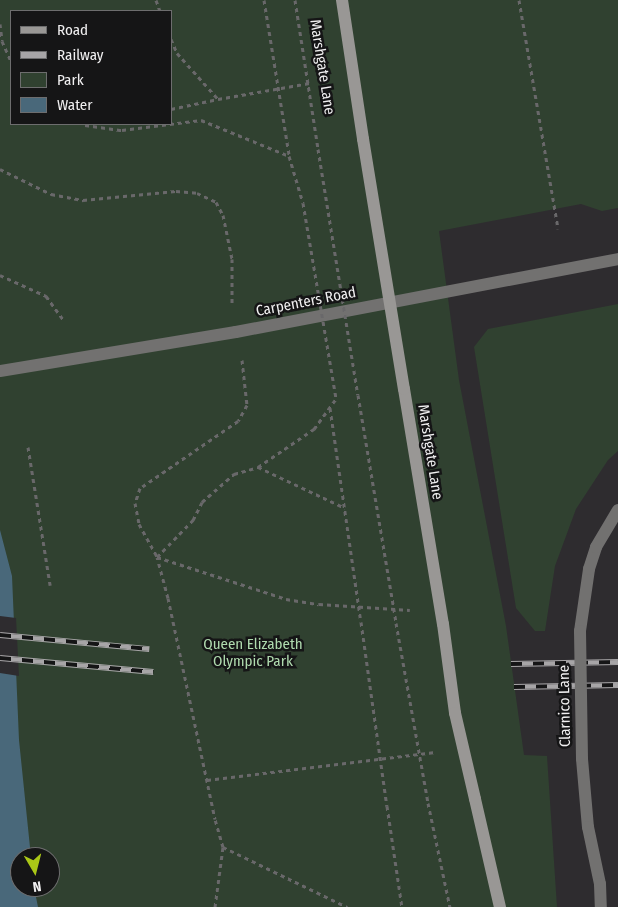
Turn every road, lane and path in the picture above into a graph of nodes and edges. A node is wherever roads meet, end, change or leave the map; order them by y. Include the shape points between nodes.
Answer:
1 (264, 0) edge
2 (295, 0) edge
3 (342, 0) edge
4 (519, 0) edge
5 (0, 24) edge
6 (172, 41) edge
7 (10, 59) edge
8 (310, 83) junction
9 (280, 87) junction
10 (218, 99) junction
11 (172, 109) edge
12 (172, 124) edge
13 (90, 125) edge
14 (162, 125) edge
15 (289, 156) junction
16 (0, 169) edge
17 (558, 230) dead end
18 (618, 259) edge
19 (0, 275) edge
20 (232, 306) dead end
21 (63, 319) dead end
22 (242, 360) dead end
23 (0, 371) edge
24 (330, 408) junction
25 (28, 447) dead end
26 (258, 467) junction
27 (345, 508) junction
28 (618, 510) edge
29 (157, 557) junction
30 (50, 584) dead end
31 (359, 608) junction
32 (393, 609) junction
33 (410, 610) dead end
34 (435, 752) dead end
35 (418, 754) junction
36 (381, 759) junction
37 (207, 780) junction
38 (223, 846) junction
39 (215, 907) edge
40 (347, 907) edge
41 (402, 907) edge
42 (450, 907) edge
43 (500, 907) edge
44 (602, 907) edge

1 - 9 path
2 - 8 path, Marshgate Lane
3 - 43 street, Marshgate Lane, bridge via 455,713
4 - 17 path
5 - 7 path via 2,41
6 - 10 path via 177,53
8 - 9 path
8 - 32 path, Marshgate Lane, bridge
9 - 10 path
9 - 15 path
10 - 11 path
12 - 15 path via 201,120
13 - 14 path via 122,130
15 - 24 path, bridge via 303,203 336,399
16 - 20 path via 50,194 83,200 176,191 197,193 216,202 223,215 232,259
18 - 23 street, Carpenters Road via 236,332
19 - 21 path via 46,296
22 - 29 path via 247,405 238,421 140,488 135,503 139,524
24 - 26 path via 314,429
24 - 27 path
25 - 30 path
26 - 27 path
26 - 29 path via 234,474 212,492 193,520
27 - 31 path
28 - 44 street, Clarnico Lane, bridge via 596,547 589,569 580,631 582,759 588,827
29 - 31 path via 286,599
29 - 37 path, bridge
31 - 32 path
31 - 36 path, bridge
32 - 33 path
32 - 35 path, Marshgate Lane, bridge
34 - 35 path
35 - 36 path
35 - 42 path, Marshgate Lane, bridge
36 - 37 path
36 - 41 path, bridge
37 - 38 path, bridge
38 - 39 path
38 - 40 path

